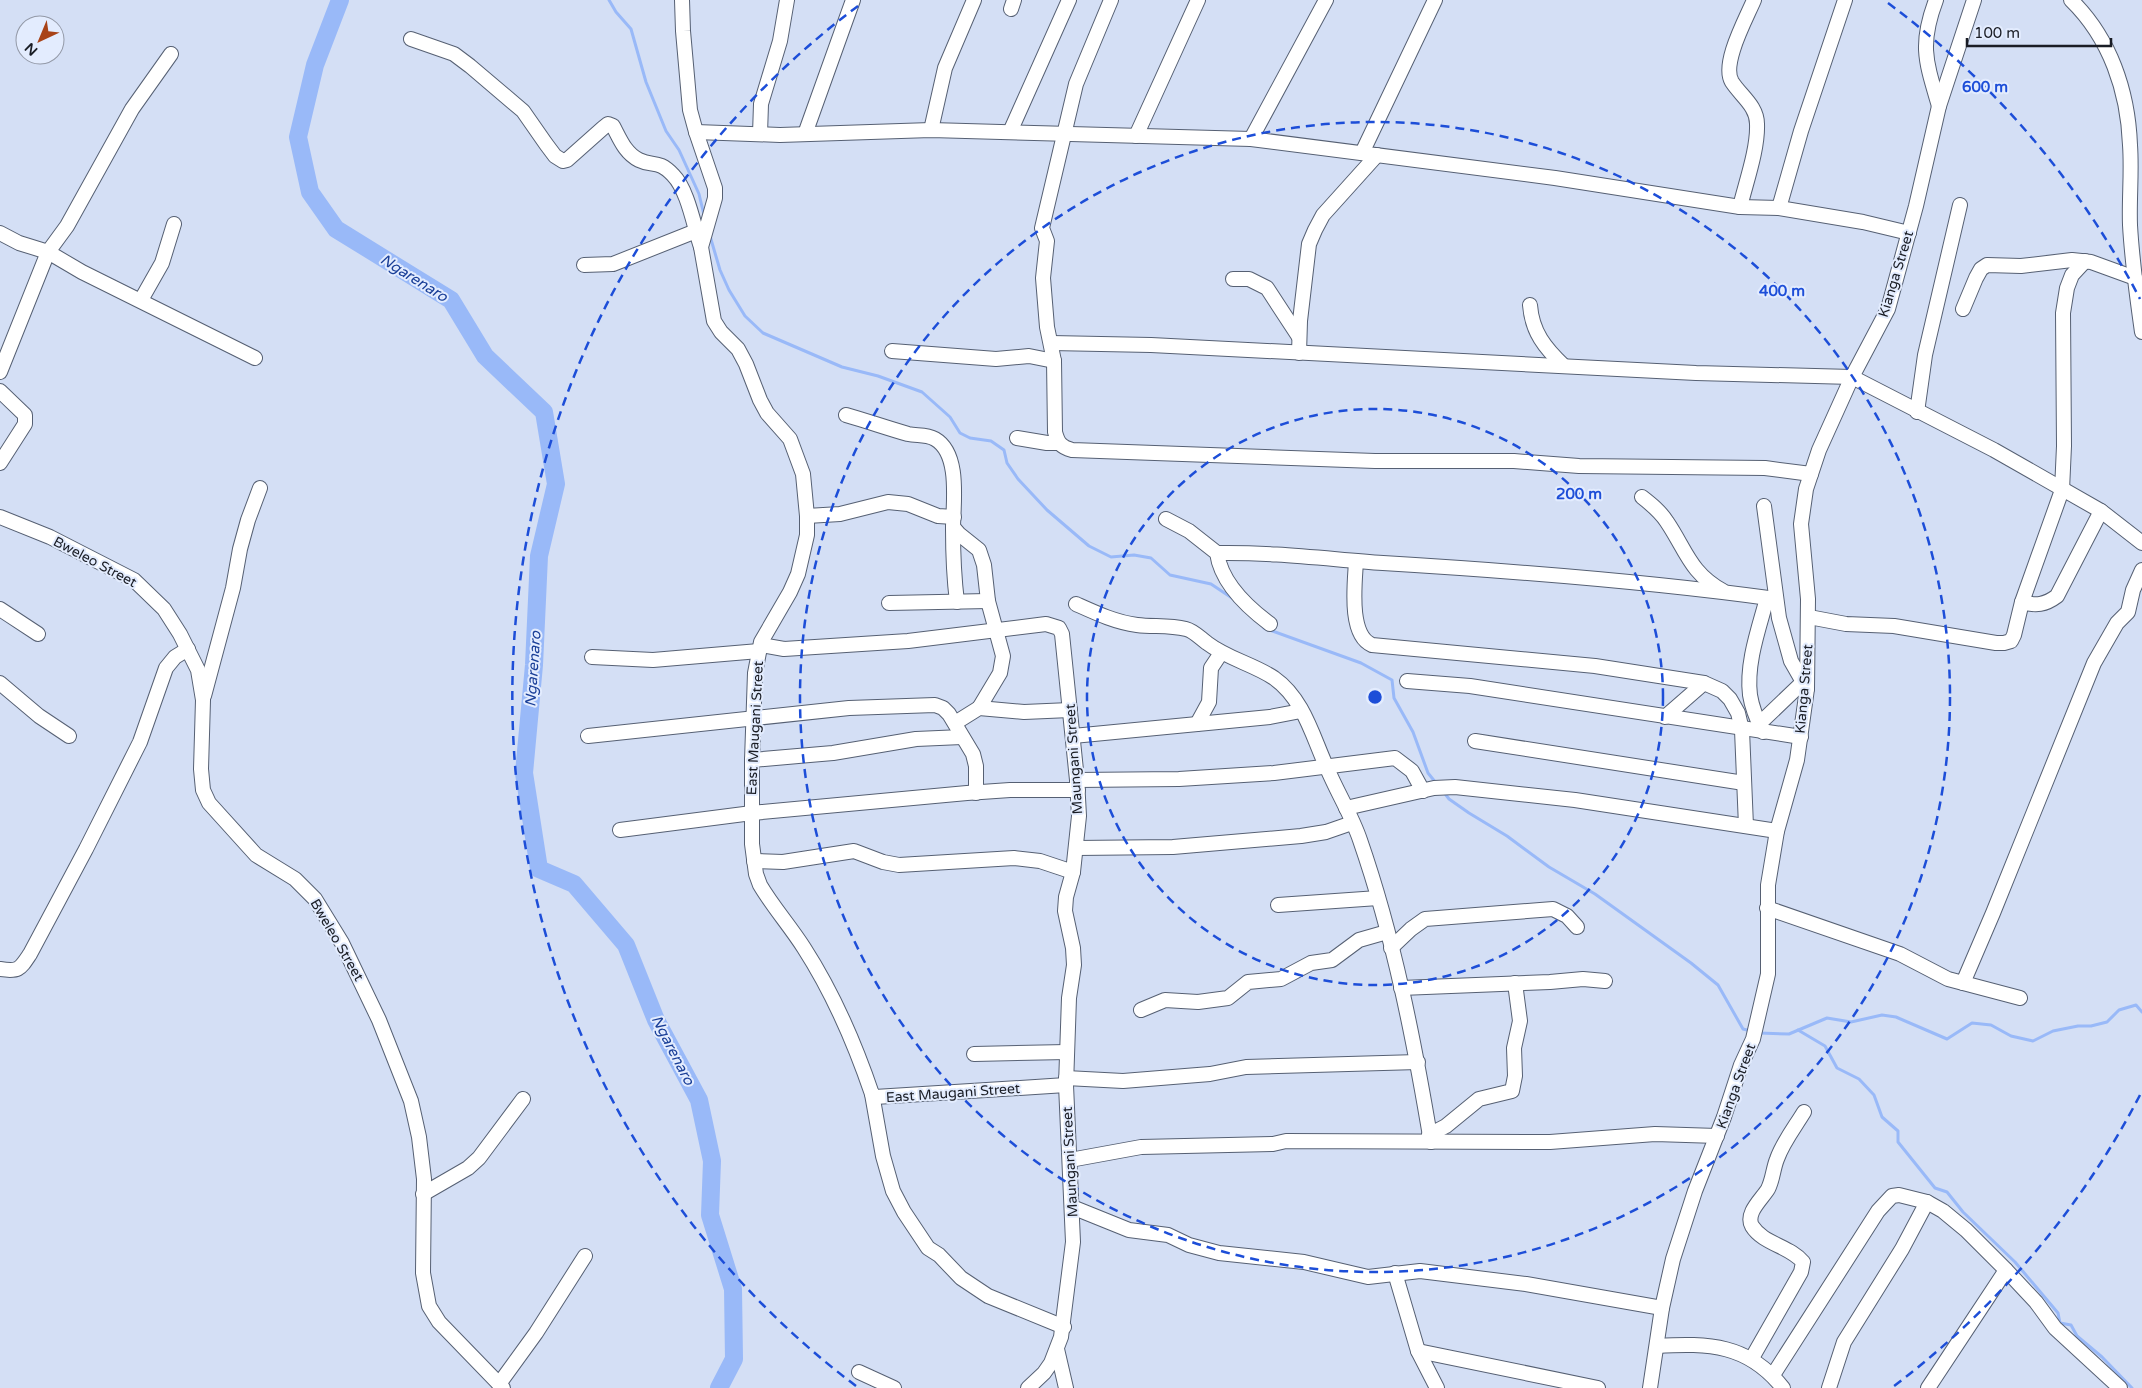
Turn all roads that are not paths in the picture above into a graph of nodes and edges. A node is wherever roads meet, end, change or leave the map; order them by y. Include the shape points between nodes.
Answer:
1 (682, 0) edge
2 (787, 0) edge
3 (853, 0) edge
4 (974, 0) edge
5 (1069, 0) edge
6 (1111, 0) edge
7 (1198, 0) edge
8 (1326, 0) edge
9 (1435, 0) edge
10 (1754, 0) edge
11 (1845, 0) edge
12 (1936, 0) edge
13 (1974, 0) edge
14 (2071, 0) edge
15 (412, 39) dead end
16 (171, 54) dead end
17 (1939, 106) junction
18 (931, 130) junction
19 (696, 132) junction
20 (1010, 132) junction
21 (1066, 132) junction
22 (760, 134) junction
23 (805, 134) junction
24 (1136, 136) junction
25 (1251, 139) junction
26 (1362, 153) junction
27 (1376, 155) junction
28 (1960, 205) dead end
29 (1740, 206) junction
30 (1779, 208) junction
31 (174, 224) dead end
32 (696, 231) junction
33 (0, 233) edge
34 (1909, 233) junction
35 (701, 247) junction
36 (48, 252) junction
37 (2085, 261) junction
38 (584, 265) dead end
39 (2135, 278) junction
40 (1233, 279) dead end
41 (141, 300) junction
42 (1530, 305) dead end
43 (2140, 306) edge
44 (1963, 309) dead end
45 (2142, 332) edge
46 (1299, 337) junction
47 (1051, 343) junction
48 (892, 351) dead end
49 (1299, 353) junction
50 (255, 358) dead end
51 (1054, 361) junction
52 (1564, 366) junction
53 (0, 372) edge
54 (1852, 377) junction
55 (0, 391) edge
56 (1917, 412) junction
57 (846, 415) dead end
58 (1017, 438) dead end
59 (1058, 443) junction
60 (0, 463) edge
61 (1811, 474) junction
62 (260, 488) dead end
63 (2062, 490) junction
64 (1642, 497) dead end
65 (1764, 506) dead end
66 (2101, 510) junction
67 (807, 516) junction
68 (0, 517) edge
69 (1166, 519) dead end
70 (954, 522) junction
71 (2142, 542) edge
72 (1216, 553) junction
73 (1356, 561) junction
74 (2142, 570) edge
75 (1726, 592) junction
76 (1772, 598) junction
77 (988, 601) junction
78 (956, 602) junction
79 (2022, 602) junction
80 (889, 603) dead end
81 (1076, 604) dead end
82 (0, 609) edge
83 (1809, 617) junction
84 (1270, 624) dead end
85 (995, 632) junction
86 (38, 634) dead end
87 (760, 648) junction
88 (188, 649) junction
89 (1221, 653) junction
90 (592, 657) dead end
91 (1407, 681) dead end
92 (0, 683) edge
93 (1704, 683) junction
94 (1805, 686) junction
95 (204, 700) junction
96 (979, 708) junction
97 (1070, 710) junction
98 (1301, 711) junction
99 (1665, 718) junction
100 (754, 719) junction
101 (955, 723) junction
102 (1197, 724) junction
103 (1761, 728) junction
104 (1742, 730) junction
105 (69, 736) dead end
106 (588, 736) dead end
107 (1073, 736) junction
108 (962, 737) junction
109 (1801, 737) junction
110 (1475, 741) dead end
111 (752, 760) junction
112 (1326, 768) junction
113 (1744, 783) junction
114 (1078, 785) junction
115 (1423, 791) junction
116 (976, 792) junction
117 (1346, 808) junction
118 (752, 813) junction
119 (1352, 822) junction
120 (1746, 826) junction
121 (620, 830) dead end
122 (1777, 831) junction
123 (1076, 848) junction
124 (754, 861) junction
125 (1073, 872) junction
126 (1378, 898) junction
127 (1278, 905) dead end
128 (1767, 908) junction
129 (1577, 927) dead end
130 (1387, 932) junction
131 (1391, 948) junction
132 (0, 969) edge
133 (1605, 981) dead end
134 (1515, 983) junction
135 (1963, 983) junction
136 (1401, 988) junction
137 (2020, 998) dead end
138 (1141, 1010) dead end
139 (1067, 1052) junction
140 (974, 1054) dead end
141 (1418, 1062) junction
142 (1066, 1082) junction
143 (872, 1094) junction
144 (523, 1099) dead end
145 (1804, 1112) dead end
146 (1717, 1136) junction
147 (1430, 1138) junction
148 (1070, 1160) junction
149 (423, 1194) junction
150 (1927, 1202) junction
151 (1072, 1207) junction
152 (585, 1256) dead end
153 (2006, 1270) junction
154 (1395, 1273) junction
155 (1662, 1308) junction
156 (1064, 1327) junction
157 (1657, 1346) junction
158 (1057, 1349) junction
159 (1418, 1351) junction
160 (1752, 1358) junction
161 (859, 1372) dead end
162 (1773, 1375) junction
163 (501, 1386) edge
164 (894, 1388) edge
165 (1028, 1388) edge
166 (1066, 1388) edge
167 (1437, 1388) edge
168 (1598, 1388) edge
169 (1650, 1388) edge
170 (1784, 1388) edge
171 (1829, 1388) edge
172 (1928, 1388) edge
173 (2120, 1388) edge

1 - 19 street, East Maugani Street via 690,110
2 - 22 street via 780,41 761,104
3 - 23 street
4 - 18 street via 945,68
5 - 20 street
6 - 21 street via 1076,84
7 - 24 street
8 - 25 street
9 - 26 street
10 - 29 street via 1728,70 1732,82 1752,106 1758,122
11 - 30 street
12 - 17 street via 1928,22 1926,54
13 - 17 street, Kianga Street
14 - 39 street via 2088,19 2109,52 2124,97 2130,146 2130,225
15 - 32 street via 454,54 470,66 523,111 555,156 563,161 608,124 613,126 630,154 640,161 660,164 678,180
16 - 36 street via 132,109 67,226
17 - 34 street, Kianga Street
18 - 20 street
18 - 23 street
19 - 22 street
19 - 35 street, East Maugani Street via 715,188
20 - 21 street
21 - 24 street
21 - 47 street via 1042,228 1047,241 1043,278
22 - 23 street
24 - 25 street
25 - 26 street
26 - 27 street
27 - 29 street
27 - 46 street via 1323,215 1309,244
28 - 56 street via 1925,355
29 - 30 street
30 - 34 street
31 - 41 street via 162,263
32 - 35 street
32 - 38 street via 613,264
33 - 36 street
34 - 54 street, Kianga Street via 1888,309
35 - 67 street, East Maugani Street via 714,321 738,349 767,413 790,439 803,474
36 - 41 street
36 - 53 street
37 - 39 street
37 - 44 street via 1987,265 1976,278
37 - 63 street via 2072,275 2063,313
39 - 43 street
40 - 46 street via 1249,279 1267,288
41 - 50 street
42 - 52 street via 1535,331 1542,344
43 - 45 street
46 - 49 street
47 - 49 street
47 - 51 street
48 - 51 street via 996,359 1029,356
49 - 52 street
51 - 59 street
52 - 54 street
54 - 56 street
54 - 61 street, Kianga Street
55 - 60 street via 25,415 25,424
56 - 63 street via 1994,450
57 - 70 street via 939,441 947,453 954,476
58 - 59 street
59 - 61 street via 1072,450 1374,461 1514,461 1579,466 1765,468
61 - 83 street, Kianga Street via 1801,524
62 - 95 street via 242,542
63 - 66 street
63 - 79 street
64 - 75 street via 1666,520 1690,563 1709,583
65 - 76 street
66 - 71 street
66 - 79 street via 2057,596 2039,605
67 - 70 street via 840,514 888,502 908,504
67 - 87 street, East Maugani Street via 807,535 798,574
68 - 88 street, Bweleo Street via 50,537 134,580 164,609
69 - 72 street via 1189,531
70 - 77 street via 959,534 979,550
70 - 78 street
72 - 73 street via 1254,552
72 - 84 street via 1218,566 1235,590 1253,612
73 - 75 street via 1568,575
73 - 93 street via 1354,604 1358,626 1364,640 1372,645 1595,666
74 - 135 street via 2128,612 2116,623 2094,663
75 - 76 street
76 - 94 street via 1791,661
76 - 103 street via 1759,627 1749,677 1750,694
77 - 78 street
77 - 85 street
78 - 80 street
79 - 83 street via 2014,635 2004,644 1894,626 1846,624
81 - 89 street via 1122,622 1192,631
82 - 86 street
83 - 94 street, Kianga Street
85 - 87 street, Maungani Street via 861,644
85 - 96 street via 1003,663 997,680
85 - 97 street, Maungani Street via 1046,624 1059,628 1064,639
87 - 90 street, Maungani Street via 653,660
87 - 100 street, East Maugani Street via 755,673
88 - 95 street, Bweleo Street via 198,670
88 - 132 street via 166,668 140,742 30,954 20,968 13,971
89 - 98 street via 1275,679
89 - 102 street via 1211,668 1209,702
91 - 99 street via 1470,686
92 - 105 street
93 - 99 street
93 - 104 street via 1722,691 1730,699
94 - 103 street
94 - 109 street, Kianga Street
95 - 149 street, Bweleo Street via 201,769 204,790 210,803 256,855 295,879 316,899 342,943 380,1020 411,1101 419,1138
96 - 97 street via 1024,712
96 - 101 street
97 - 107 street, Maungani Street
98 - 102 street
98 - 112 street
99 - 104 street
100 - 101 street via 849,708 935,705
100 - 106 street
100 - 111 street, East Maugani Street
101 - 108 street
102 - 107 street
103 - 104 street
103 - 109 street
104 - 113 street
107 - 114 street, Maungani Street
108 - 111 street via 924,738 833,753
108 - 116 street via 973,754
109 - 122 street, Kianga Street
110 - 113 street
111 - 118 street, East Maugani Street
112 - 114 street
112 - 115 street via 1395,758 1412,771
112 - 117 street
113 - 120 street
114 - 116 street
114 - 123 street, Maungani Street
115 - 117 street
115 - 120 street via 1455,787 1519,793
116 - 118 street
117 - 119 street
118 - 121 street
118 - 124 street, East Maugani Street
119 - 123 street via 1326,832 1301,836 1173,846
119 - 126 street
120 - 122 street
122 - 128 street, Kianga Street
123 - 125 street, Maungani Street
124 - 125 street via 783,862 854,851 899,865 1014,858 1040,861
124 - 143 street, East Maugani Street via 760,885 804,947 824,983
125 - 139 street, Maungani Street via 1065,911 1074,965
126 - 127 street
126 - 130 street
128 - 135 street via 1900,954 1948,979
128 - 146 street, Kianga Street via 1768,974 1764,996 1753,1039
129 - 131 street via 1567,916 1553,909 1426,919 1410,928
130 - 131 street
130 - 138 street via 1359,940 1332,960 1311,963 1281,979 1248,982 1228,998 1198,1002 1166,1000
131 - 136 street
133 - 134 street
134 - 136 street
134 - 147 street via 1520,1021 1514,1048 1512,1091 1479,1100
135 - 137 street
136 - 141 street
139 - 140 street
139 - 142 street, Maungani Street
141 - 142 street, East Maugani Street via 1246,1068 1122,1081
141 - 147 street
142 - 143 street, East Maugani Street via 879,1098
142 - 148 street, Maungani Street
143 - 156 street via 893,1191 928,1248 961,1278 988,1296
144 - 149 street via 479,1158
145 - 160 street via 1782,1148 1768,1189 1750,1219 1760,1233 1798,1256 1802,1262 1801,1272
146 - 147 street via 1655,1134 1550,1142
146 - 155 street, Kianga Street via 1695,1191
147 - 148 street via 1141,1147
148 - 151 street, Maungani Street
149 - 163 street, Bweleo Street via 423,1273 429,1306 440,1322
150 - 153 street via 1966,1230
150 - 162 street via 1899,1195 1892,1196 1885,1203
150 - 171 street via 1844,1342
151 - 154 street via 1128,1230 1168,1235 1219,1253 1304,1262 1368,1277
151 - 156 street, Maungani Street via 1073,1242
152 - 163 street
153 - 172 street
153 - 173 street via 2055,1328
154 - 155 street via 1420,1270 1526,1284
154 - 159 street
155 - 157 street, Kianga Street
156 - 158 street, Maungani Street
157 - 160 street via 1692,1344 1724,1348
157 - 169 street, Kianga Street
158 - 165 street, Maungani Street via 1044,1373
158 - 166 street
159 - 167 street
159 - 168 street
160 - 162 street
161 - 164 street
162 - 170 street

